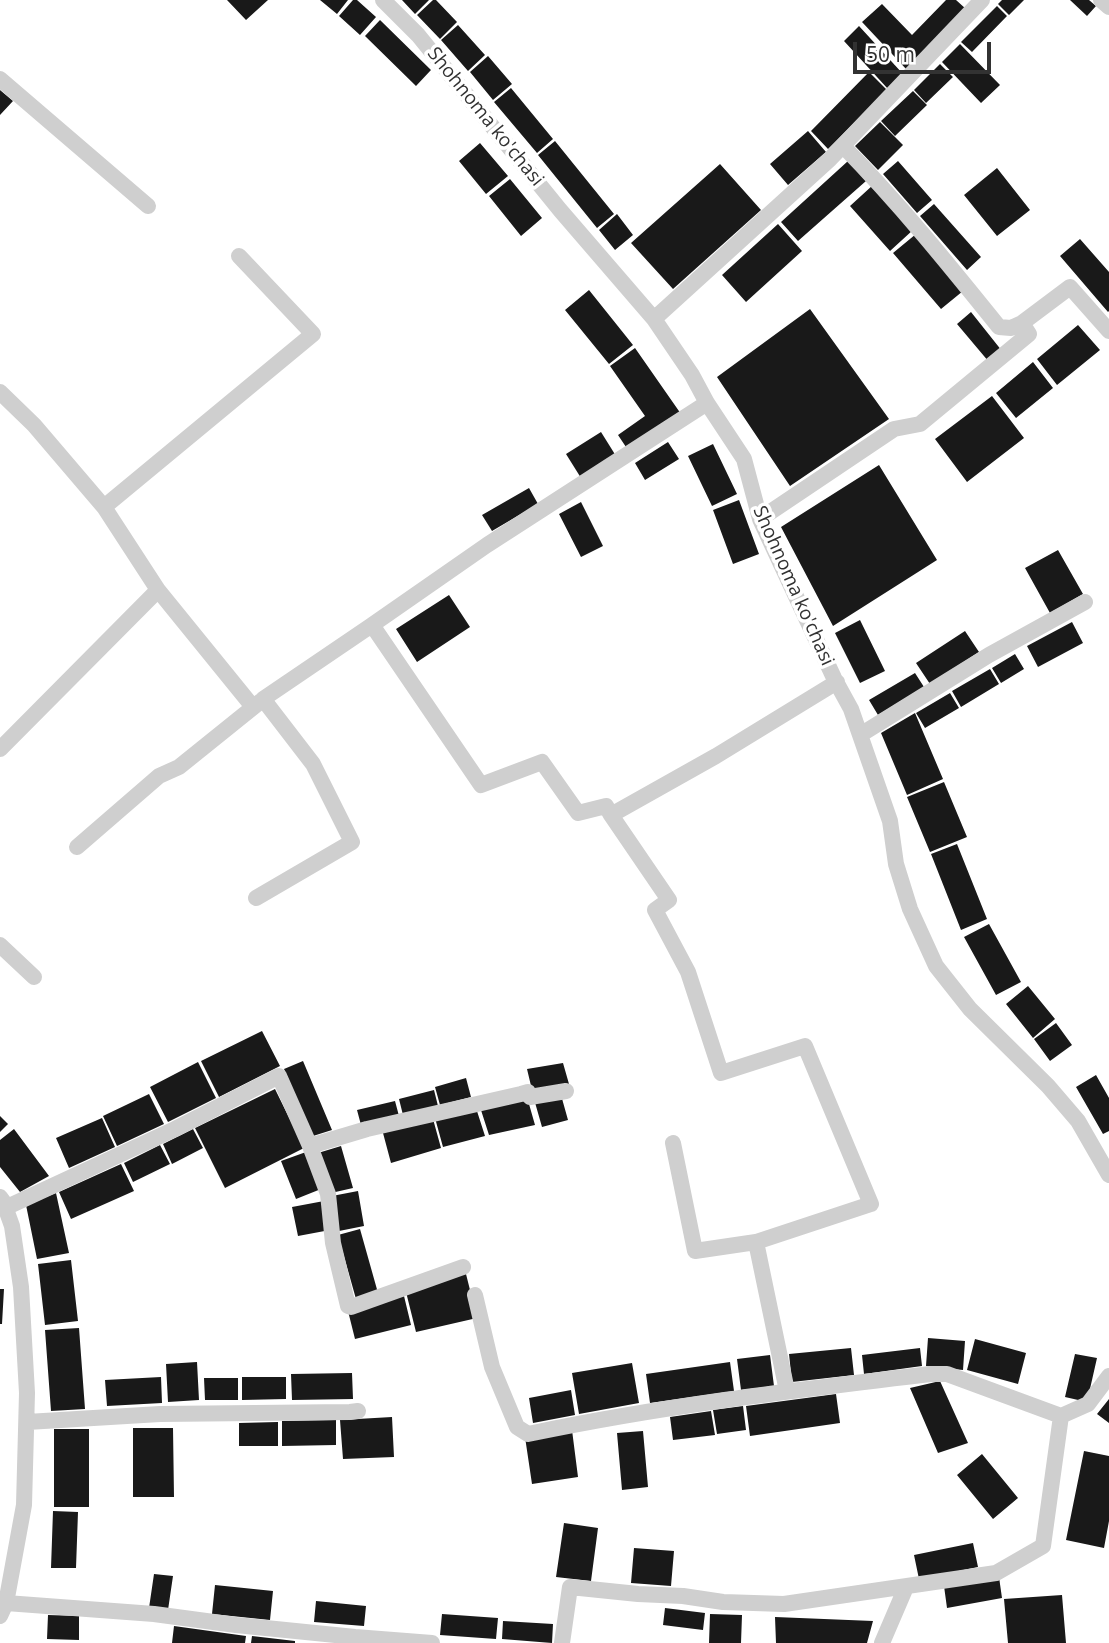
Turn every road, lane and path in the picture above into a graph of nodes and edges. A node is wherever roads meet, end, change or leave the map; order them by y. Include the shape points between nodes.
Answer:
1 (383, 0) edge
2 (982, 0) edge
3 (1101, 0) edge
4 (1109, 7) edge
5 (0, 79) edge
6 (843, 146) junction
7 (148, 206) dead end
8 (239, 256) dead end
9 (654, 319) junction
10 (1022, 323) junction
11 (1109, 331) edge
12 (0, 392) edge
13 (707, 403) junction
14 (104, 507) junction
15 (760, 519) junction
16 (158, 590) junction
17 (1085, 602) dead end
18 (372, 625) junction
19 (837, 682) junction
20 (258, 703) junction
21 (860, 735) junction
22 (0, 749) edge
23 (611, 815) junction
24 (77, 847) dead end
25 (256, 898) dead end
26 (0, 945) edge
27 (34, 977) dead end
28 (566, 1091) dead end
29 (673, 1143) dead end
30 (310, 1146) junction
31 (1109, 1175) edge
32 (3, 1203) edge
33 (756, 1242) junction
34 (463, 1267) dead end
35 (475, 1295) dead end
36 (1109, 1376) edge
37 (787, 1391) junction
38 (358, 1411) dead end
39 (1061, 1416) junction
40 (27, 1422) junction
41 (906, 1587) junction
42 (3, 1610) edge
43 (432, 1643) edge
44 (562, 1643) edge
45 (882, 1643) edge

1 - 9 street, Shohnoma ko'chasi via 418,35
2 - 6 street
3 - 4 street
5 - 7 street
6 - 9 street
6 - 10 street via 917,226 999,327
8 - 14 street via 313,334
9 - 13 street, Shohnoma ko'chasi
10 - 11 street via 1070,287
10 - 15 street via 1030,334 920,424 894,429
12 - 14 street
13 - 15 street, Shohnoma ko'chasi via 744,459
13 - 18 street
14 - 16 street
15 - 19 street, Shohnoma ko'chasi
16 - 20 street
16 - 22 street
17 - 21 street
18 - 20 street
18 - 23 street via 481,785 542,762 578,813 606,806
19 - 21 street, Shohnoma ko'chasi
19 - 23 street
20 - 24 street via 179,767 159,776
20 - 25 street via 313,764 352,842
21 - 31 street, Shohnoma ko'chasi via 890,821 896,864 910,909 936,966 970,1009 1078,1121
23 - 33 street via 669,900 655,910 688,972 721,1073 805,1046 871,1204
26 - 27 street
28 - 30 street via 530,1097 528,1092
29 - 33 street via 695,1251
30 - 32 street via 279,1076 175,1129
30 - 34 street via 328,1194 333,1243 348,1306
32 - 40 street via 12,1226 21,1287
33 - 37 street
35 - 37 street via 492,1367 517,1426 528,1434 639,1412
36 - 39 street via 1088,1404
37 - 39 street via 947,1374
38 - 40 street via 160,1414
39 - 41 street via 1042,1546 996,1573
40 - 42 street via 24,1505
41 - 44 street via 784,1604 570,1587
41 - 45 street
42 - 43 street via 154,1614

